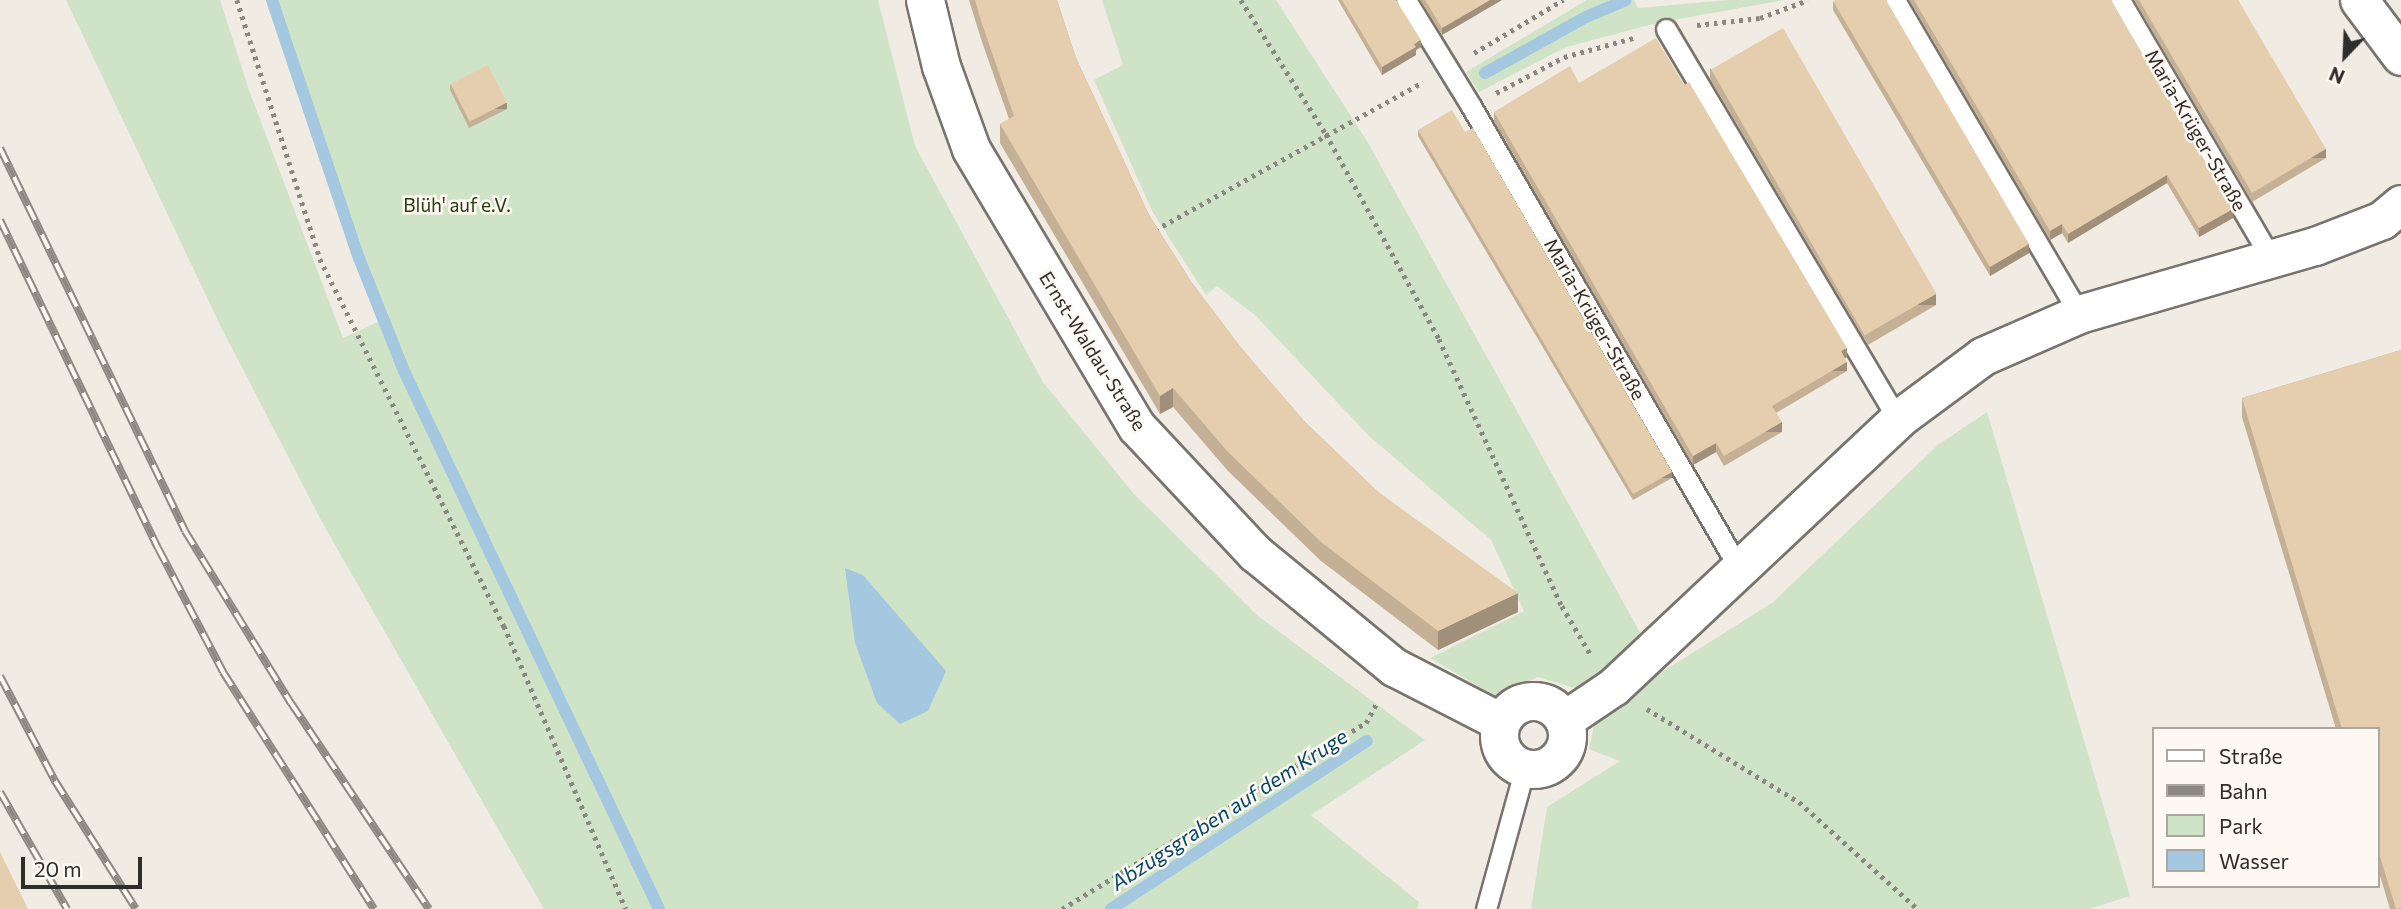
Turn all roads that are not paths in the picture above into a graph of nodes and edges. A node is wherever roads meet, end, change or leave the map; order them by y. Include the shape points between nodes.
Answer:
1 (925, 0) edge
2 (1406, 0) edge
3 (1895, 0) edge
4 (2120, 0) edge
5 (2359, 0) edge
6 (1666, 29) dead end
7 (2401, 56) edge
8 (2401, 204) edge
9 (2272, 260) junction
10 (2080, 314) junction
11 (1898, 419) junction
12 (1740, 570) junction
13 (1564, 720) junction
14 (1502, 722) junction
15 (1525, 767) junction
16 (1486, 909) edge

1 - 14 street, Ernst-Waldau-Straße via 941,66 971,149 1138,427 1255,553 1394,667
2 - 12 lane, Maria-Krüger-Straße
3 - 10 lane
4 - 9 lane, Maria-Krüger-Straße
5 - 7 street
6 - 11 lane
8 - 9 street via 2382,220
9 - 10 street
10 - 11 street via 1983,356
11 - 12 street
12 - 13 street via 1613,687
13 - 14 street via 1545,703 1532,700 1509,711
13 - 15 street via 1565,745 1559,756 1550,764
14 - 15 street via 1500,745 1514,763
15 - 16 lane

